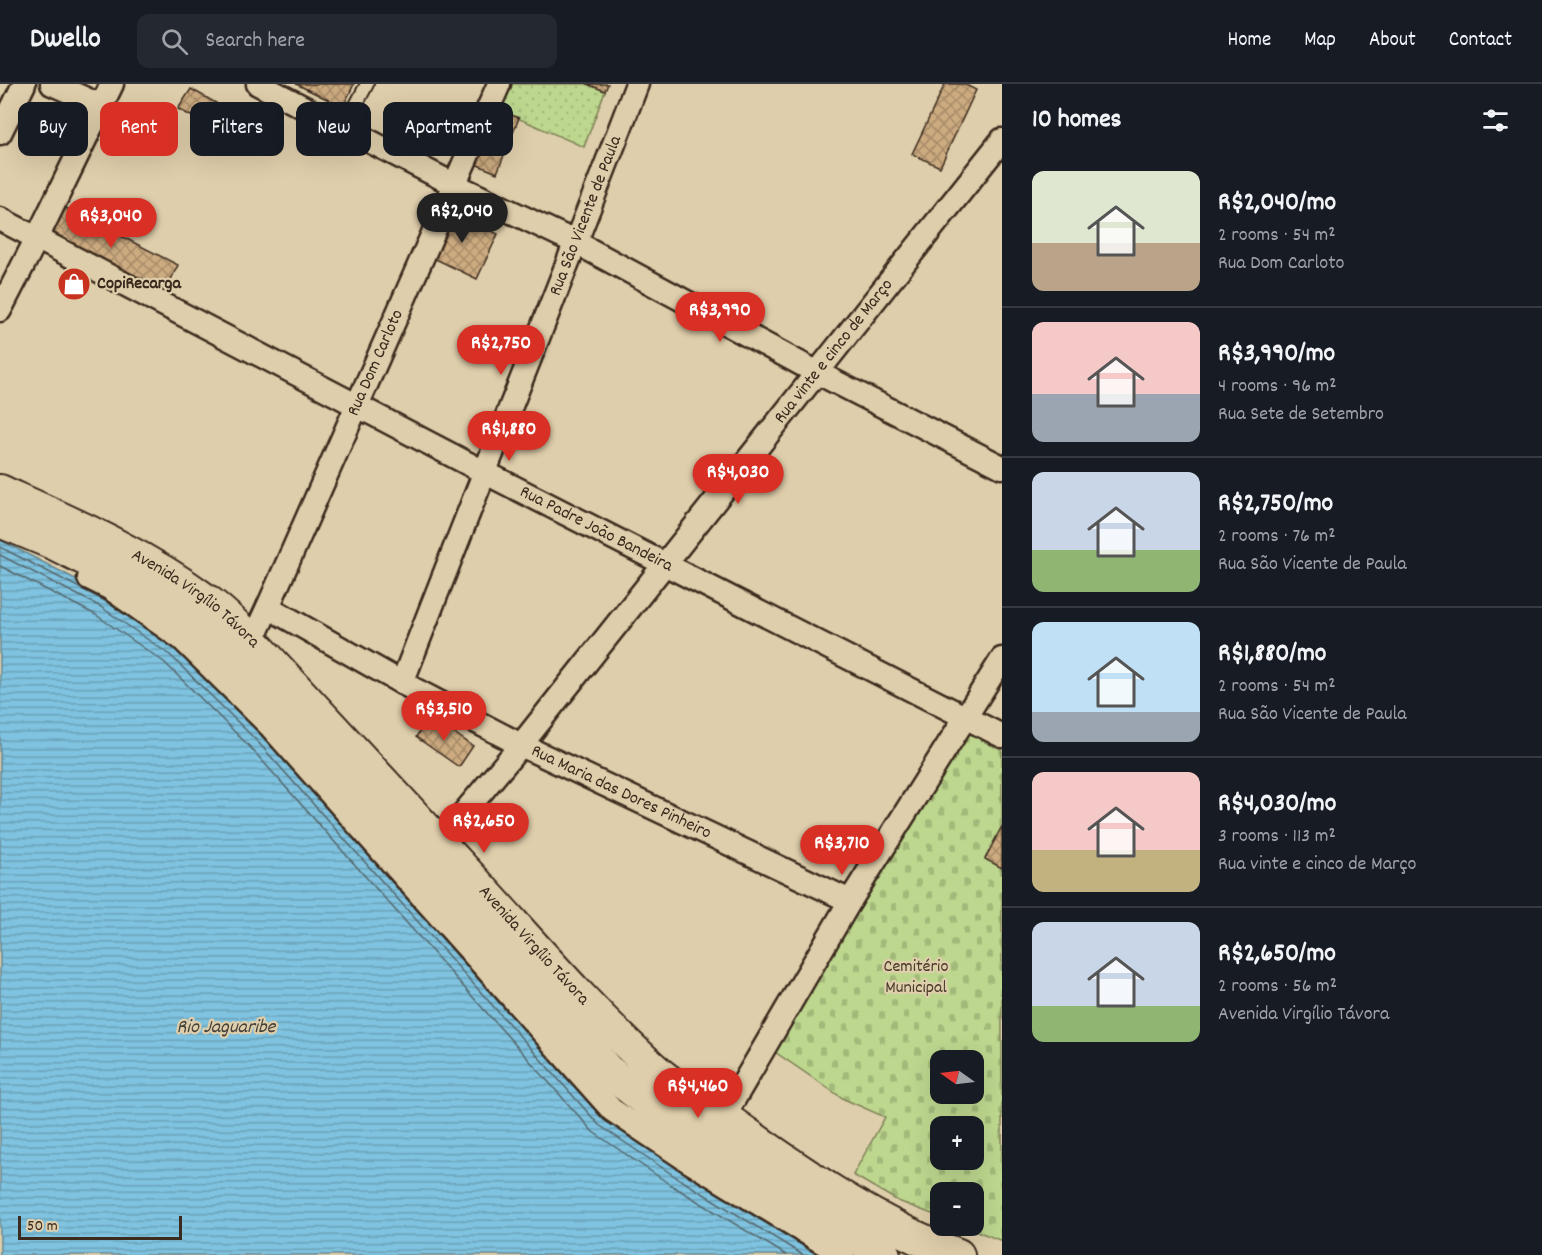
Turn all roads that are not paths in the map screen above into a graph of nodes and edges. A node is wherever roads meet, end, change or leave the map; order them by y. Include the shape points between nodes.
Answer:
1 (24, 84) edge
2 (52, 84) edge
3 (112, 84) edge
4 (258, 84) edge
5 (367, 84) edge
6 (499, 84) edge
7 (637, 84) edge
8 (103, 102) edge
9 (358, 102) edge
10 (296, 103) edge
11 (100, 104) edge
12 (100, 109) edge
13 (0, 134) edge
14 (1002, 140) edge
15 (371, 142) edge
16 (455, 185) junction
17 (0, 219) edge
18 (37, 238) junction
19 (577, 243) junction
20 (0, 310) edge
21 (816, 372) junction
22 (358, 405) junction
23 (1002, 468) edge
24 (484, 472) junction
25 (0, 491) edge
26 (0, 521) edge
27 (0, 532) edge
28 (666, 564) junction
29 (268, 607) junction
30 (244, 651) junction
31 (1002, 659) edge
32 (402, 682) junction
33 (965, 717) junction
34 (1002, 736) edge
35 (521, 745) junction
36 (430, 853) junction
37 (850, 901) junction
38 (724, 1118) junction
39 (706, 1144) junction
40 (843, 1255) edge
41 (884, 1255) edge
42 (958, 1255) edge

1 - 13 street
2 - 11 street
3 - 8 street
4 - 10 street
5 - 9 lane
6 - 16 street, Rua Dom Carloto
7 - 19 street, Rua São Vicente de Paula
12 - 18 street
14 - 21 street, Rua vinte e cinco de Março
15 - 16 street
16 - 19 street
16 - 22 street, Rua Dom Carloto
17 - 18 street, Rua Padre João Bandeira
18 - 20 street
18 - 22 street, Rua Padre João Bandeira
19 - 21 street
19 - 24 street, Rua São Vicente de Paula
21 - 23 street
21 - 28 street, Rua vinte e cinco de Março
22 - 24 street, Rua Padre João Bandeira
22 - 29 street, Rua Dom Carloto
24 - 28 street, Rua Padre João Bandeira
24 - 32 street, Rua São Vicente de Paula
25 - 30 street, Avenida Virgílio Távora via 118,545 166,573 208,602
26 - 30 street, Avenida Virgílio Távora via 55,544 149,593
27 - 40 street via 111,590 182,639 270,726 612,1110
28 - 33 street, Rua Padre João Bandeira
28 - 35 street, Rua vinte e cinco de Março
29 - 30 street, Rua Dom Carloto
29 - 32 street, Rua Maria das Dores Pinheiro
30 - 36 street, Avenida Virgílio Távora
31 - 33 street
32 - 35 street, Rua Maria das Dores Pinheiro
33 - 34 street, Rua Padre João Bandeira
33 - 37 street
35 - 36 street, Rua vinte e cinco de Março
35 - 37 street, Rua Maria das Dores Pinheiro
36 - 38 street, Avenida Virgílio Távora via 656,1071
36 - 39 street, Avenida Virgílio Távora via 607,1070
37 - 38 street
38 - 39 street
38 - 42 street, Avenida Virgílio Távora via 805,1175 874,1215
39 - 41 street, Avenida Virgílio Távora

